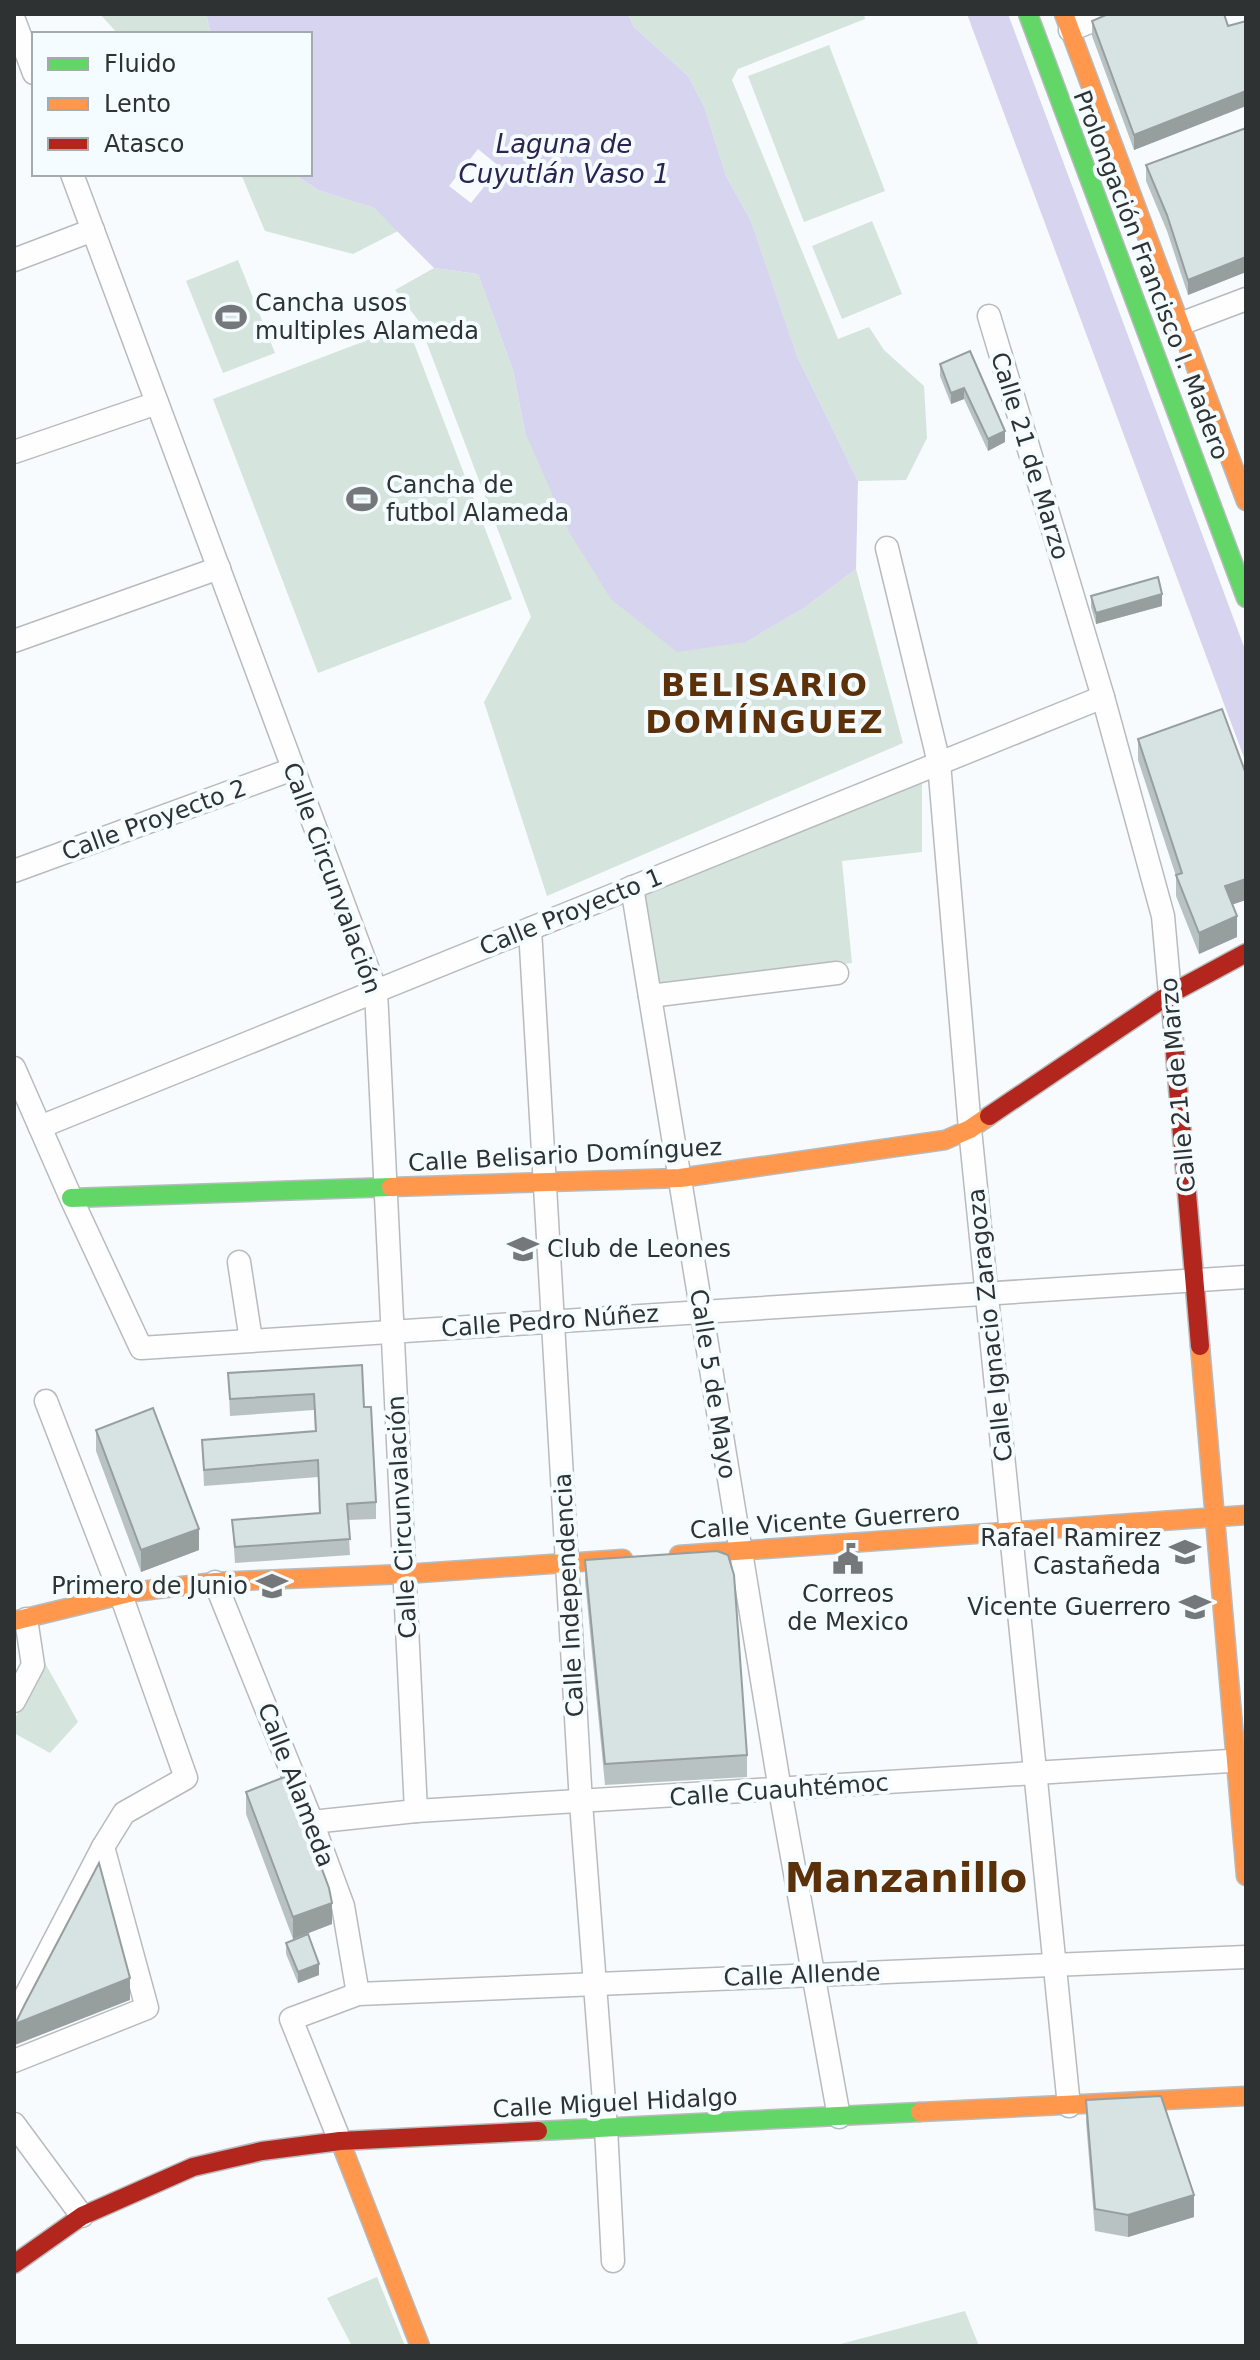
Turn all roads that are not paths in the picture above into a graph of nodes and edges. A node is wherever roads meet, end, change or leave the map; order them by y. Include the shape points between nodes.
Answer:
1 (1028, 14) edge
2 (1109, 14) edge
3 (1067, 22) edge
4 (16, 30) edge
5 (32, 68) edge
6 (1096, 100) junction
7 (1064, 111) junction
8 (73, 176) edge
9 (93, 230) junction
10 (14, 260) edge
11 (1246, 299) edge
12 (989, 316) dead end
13 (1180, 324) junction
14 (1201, 380) junction
15 (1167, 387) junction
16 (157, 403) junction
17 (14, 452) edge
18 (1239, 463) edge
19 (1246, 501) edge
20 (887, 548) dead end
21 (219, 568) junction
22 (1246, 598) edge
23 (14, 641) edge
24 (1103, 697) junction
25 (939, 763) junction
26 (293, 769) junction
27 (14, 871) edge
28 (632, 887) junction
29 (530, 929) junction
30 (1246, 953) edge
31 (837, 973) dead end
32 (376, 991) junction
33 (1170, 994) junction
34 (650, 996) junction
35 (14, 1068) edge
36 (40, 1127) junction
37 (970, 1129) junction
38 (680, 1178) junction
39 (545, 1182) junction
40 (386, 1188) junction
41 (71, 1198) junction
42 (239, 1262) dead end
43 (1246, 1277) edge
44 (1195, 1280) junction
45 (987, 1293) junction
46 (701, 1312) junction
47 (553, 1321) junction
48 (393, 1332) junction
49 (251, 1340) junction
50 (46, 1401) dead end
51 (1246, 1515) edge
52 (1215, 1517) junction
53 (1011, 1532) junction
54 (741, 1550) junction
55 (567, 1563) junction
56 (405, 1574) junction
57 (215, 1582) junction
58 (121, 1595) junction
59 (20, 1620) edge
60 (14, 1701) edge
61 (1241, 1760) edge
62 (1035, 1774) junction
63 (780, 1790) junction
64 (581, 1803) junction
65 (416, 1811) junction
66 (312, 1822) junction
67 (103, 1847) junction
68 (1246, 1876) edge
69 (1246, 1957) edge
70 (1054, 1965) junction
71 (812, 1975) junction
72 (595, 1984) junction
73 (358, 1994) junction
74 (14, 2018) edge
75 (14, 2061) edge
76 (1246, 2096) edge
77 (1069, 2106) junction
78 (839, 2117) junction
79 (14, 2124) edge
80 (606, 2128) junction
81 (340, 2141) junction
82 (82, 2216) junction
83 (613, 2261) dead end
84 (14, 2264) edge
85 (420, 2346) edge

1 - 7 street, Prolongación Francisco I. Madero
2 - 3 street
3 - 6 street, Prolongación Francisco I. Madero
4 - 5 street
6 - 7 street
6 - 13 street, Prolongación Francisco I. Madero via 1131,172
7 - 15 street, Prolongación Francisco I. Madero
8 - 9 street, Calle Circunvalación
9 - 10 street
9 - 16 street, Calle Circunvalación
11 - 13 street
12 - 24 street, Calle 21 de Marzo
13 - 14 street, Prolongación Francisco I. Madero
14 - 15 street
14 - 18 street, Prolongación Francisco I. Madero
15 - 22 street, Prolongación Francisco I. Madero
16 - 17 street
16 - 21 street, Calle Circunvalación
18 - 19 street, Prolongación Francisco I. Madero
20 - 25 street, Calle Ignacio Zaragoza
21 - 23 street
21 - 26 street, Calle Circunvalación
24 - 25 street, Calle Proyecto 1
24 - 33 street, Calle 21 de Marzo via 1163,916
25 - 28 street, Calle Proyecto 1
25 - 37 street, Calle Ignacio Zaragoza
26 - 27 street, Calle Proyecto 2
26 - 32 street, Calle Circunvalación
28 - 29 street, Calle Proyecto 1
28 - 34 street, Calle 5 de Mayo
29 - 32 street, Calle Proyecto 1
29 - 39 street, Calle Independencia
30 - 33 street, Calle Belisario Domínguez
31 - 34 street
32 - 36 street, Calle Proyecto 1
32 - 40 street, Calle Circunvalación
33 - 37 street, Calle Belisario Domínguez
33 - 44 street, Calle 21 de Marzo
34 - 38 street, Calle 5 de Mayo
35 - 36 street
36 - 41 street
37 - 38 street, Calle Belisario Domínguez via 945,1140
37 - 45 street, Calle Ignacio Zaragoza
38 - 39 street, Calle Belisario Domínguez
38 - 46 street, Calle 5 de Mayo
39 - 40 street, Calle Belisario Domínguez
39 - 47 street, Calle Independencia
40 - 41 street, Calle Belisario Domínguez
40 - 48 street, Calle Circunvalación
41 - 49 street, Calle Pedro Núñez via 141,1348
42 - 49 street
43 - 44 street, Calle Pedro Núñez
44 - 45 street, Calle Pedro Núñez
44 - 52 street, Calle 21 de Marzo
45 - 46 street, Calle Pedro Núñez
45 - 53 street, Calle Ignacio Zaragoza
46 - 47 street, Calle Pedro Núñez
46 - 54 street, Calle 5 de Mayo
47 - 48 street, Calle Pedro Núñez
47 - 55 street, Calle Independencia
48 - 49 street, Calle Pedro Núñez
48 - 56 street, Calle Circunvalación
50 - 58 street
51 - 52 street, Calle Vicente Guerrero
52 - 53 street, Calle Vicente Guerrero
52 - 61 street, Calle 21 de Marzo
53 - 54 street, Calle Vicente Guerrero
53 - 62 street, Calle Ignacio Zaragoza
54 - 55 street, Calle Vicente Guerrero
54 - 63 street, Calle 5 de Mayo
55 - 56 street, Calle Vicente Guerrero
55 - 64 street, Calle Independencia
56 - 57 street, Calle Vicente Guerrero
56 - 65 street, Calle Circunvalación
57 - 58 street, Calle Vicente Guerrero
57 - 66 street, Calle Alameda
58 - 59 street, Calle Vicente Guerrero
58 - 67 street via 186,1778 124,1813
59 - 60 street via 33,1665
61 - 62 street, Calle Cuauhtémoc
61 - 68 street, Calle 21 de Marzo
62 - 63 street, Calle Cuauhtémoc
62 - 70 street, Calle Ignacio Zaragoza
63 - 64 street, Calle Cuauhtémoc
63 - 71 street, Calle 5 de Mayo
64 - 65 street, Calle Cuauhtémoc
64 - 72 street, Calle Independencia
65 - 66 street, Calle Cuauhtémoc
66 - 73 street, Calle Alameda via 343,1906
67 - 74 street
67 - 75 street via 147,2008
69 - 70 street, Calle Allende
70 - 71 street, Calle Allende
70 - 77 street, Calle Ignacio Zaragoza
71 - 72 street, Calle Allende
71 - 78 street, Calle 5 de Mayo
72 - 73 street, Calle Allende
72 - 80 street, Calle Independencia
73 - 81 street, Calle Allende via 291,2019
76 - 77 street, Calle Miguel Hidalgo
77 - 78 street, Calle Miguel Hidalgo
78 - 80 street, Calle Miguel Hidalgo
79 - 82 street
80 - 81 street, Calle Miguel Hidalgo
80 - 83 street, Calle Independencia
81 - 82 street, Calle Miguel Hidalgo via 193,2167
81 - 85 street
82 - 84 street, Calle Miguel Hidalgo

